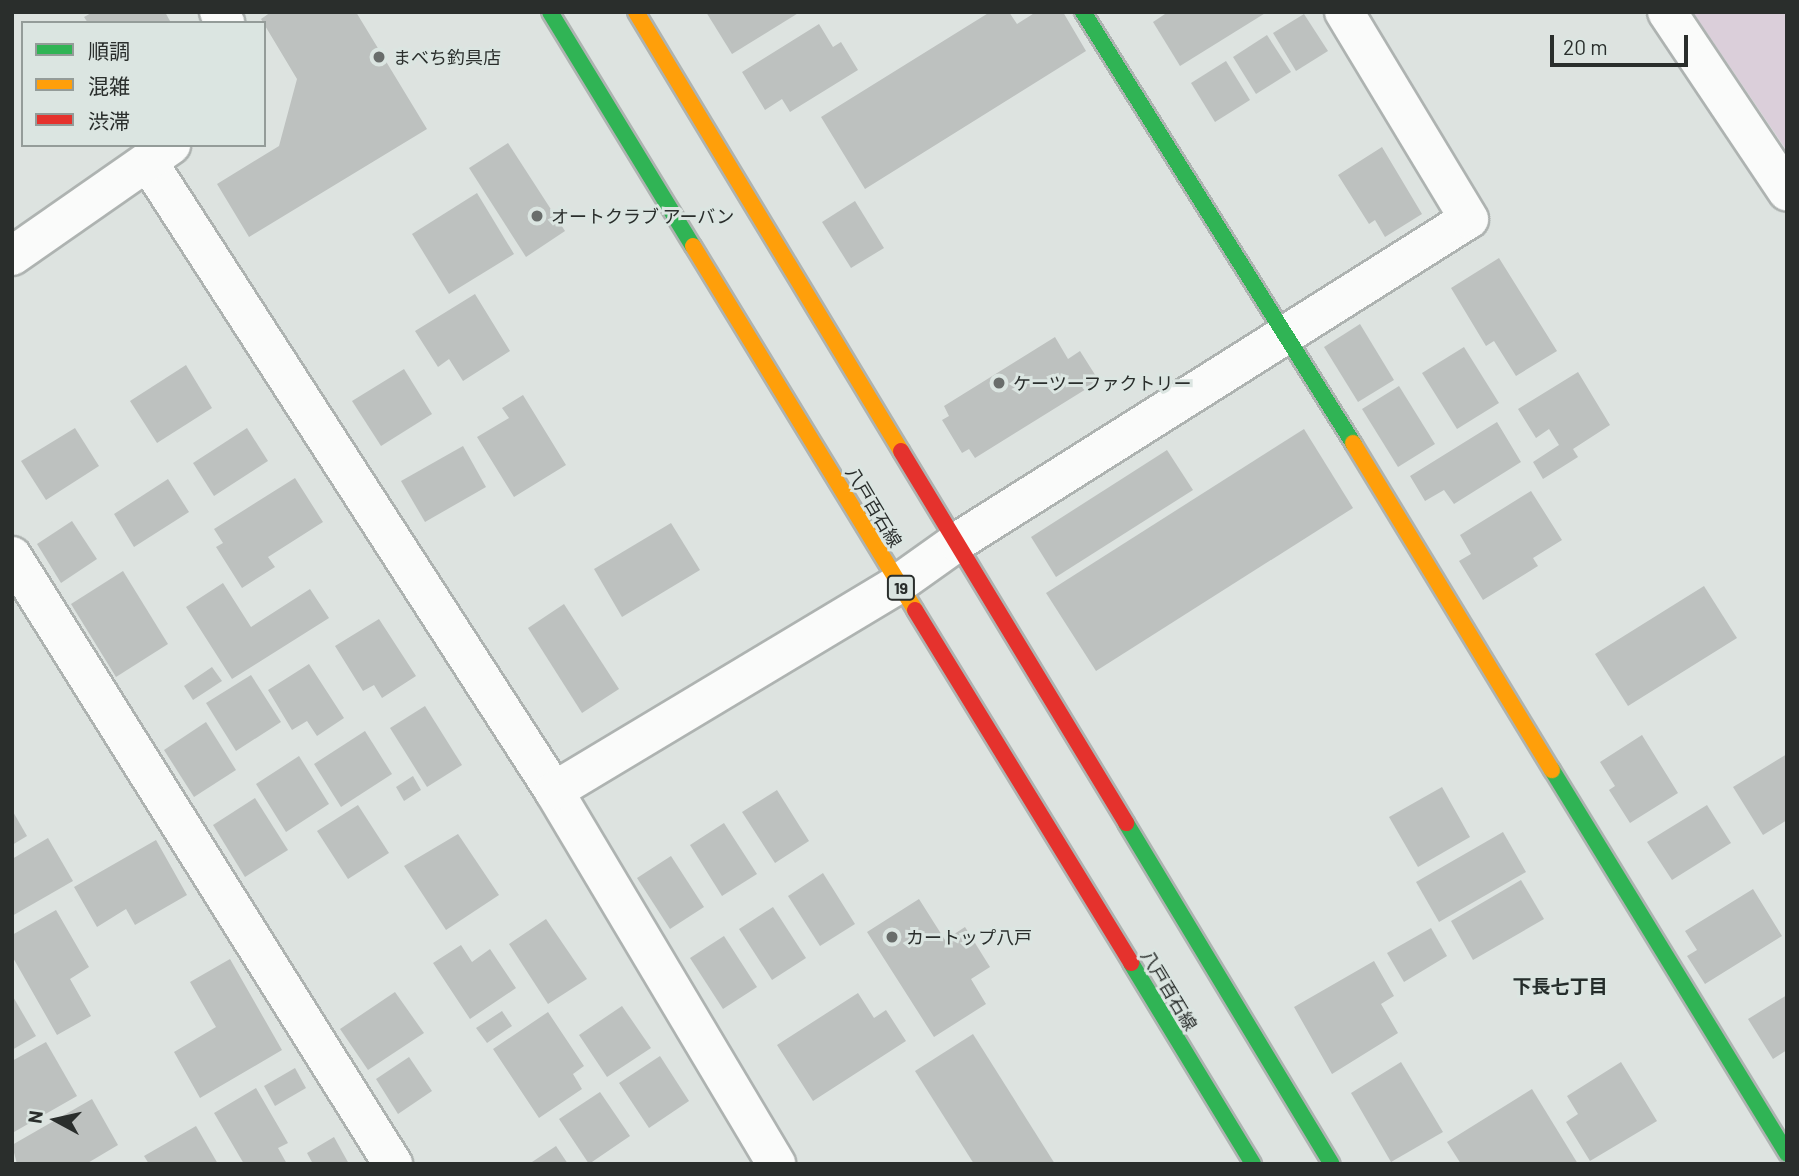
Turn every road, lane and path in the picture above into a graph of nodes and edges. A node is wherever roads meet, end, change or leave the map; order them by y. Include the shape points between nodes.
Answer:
1 (550, 12) edge
2 (636, 12) edge
3 (1083, 12) edge
4 (1344, 12) edge
5 (1667, 12) edge
6 (160, 153) edge
7 (1787, 191) edge
8 (12, 256) edge
9 (1287, 335) junction
10 (957, 542) junction
11 (12, 556) edge
12 (898, 584) junction
13 (554, 791) junction
14 (1787, 1154) edge
15 (393, 1164) edge
16 (776, 1164) edge
17 (1253, 1164) edge
18 (1332, 1164) edge

1 - 12 main road, 八戸百石線 / 19
2 - 10 main road
3 - 9 main road
4 - 9 street via 1469,219
5 - 7 street
6 - 8 street
6 - 13 street
9 - 10 street
9 - 14 main road
10 - 12 street
10 - 18 main road
11 - 15 street
12 - 13 street
12 - 17 main road, 八戸百石線 / 19
13 - 16 street

